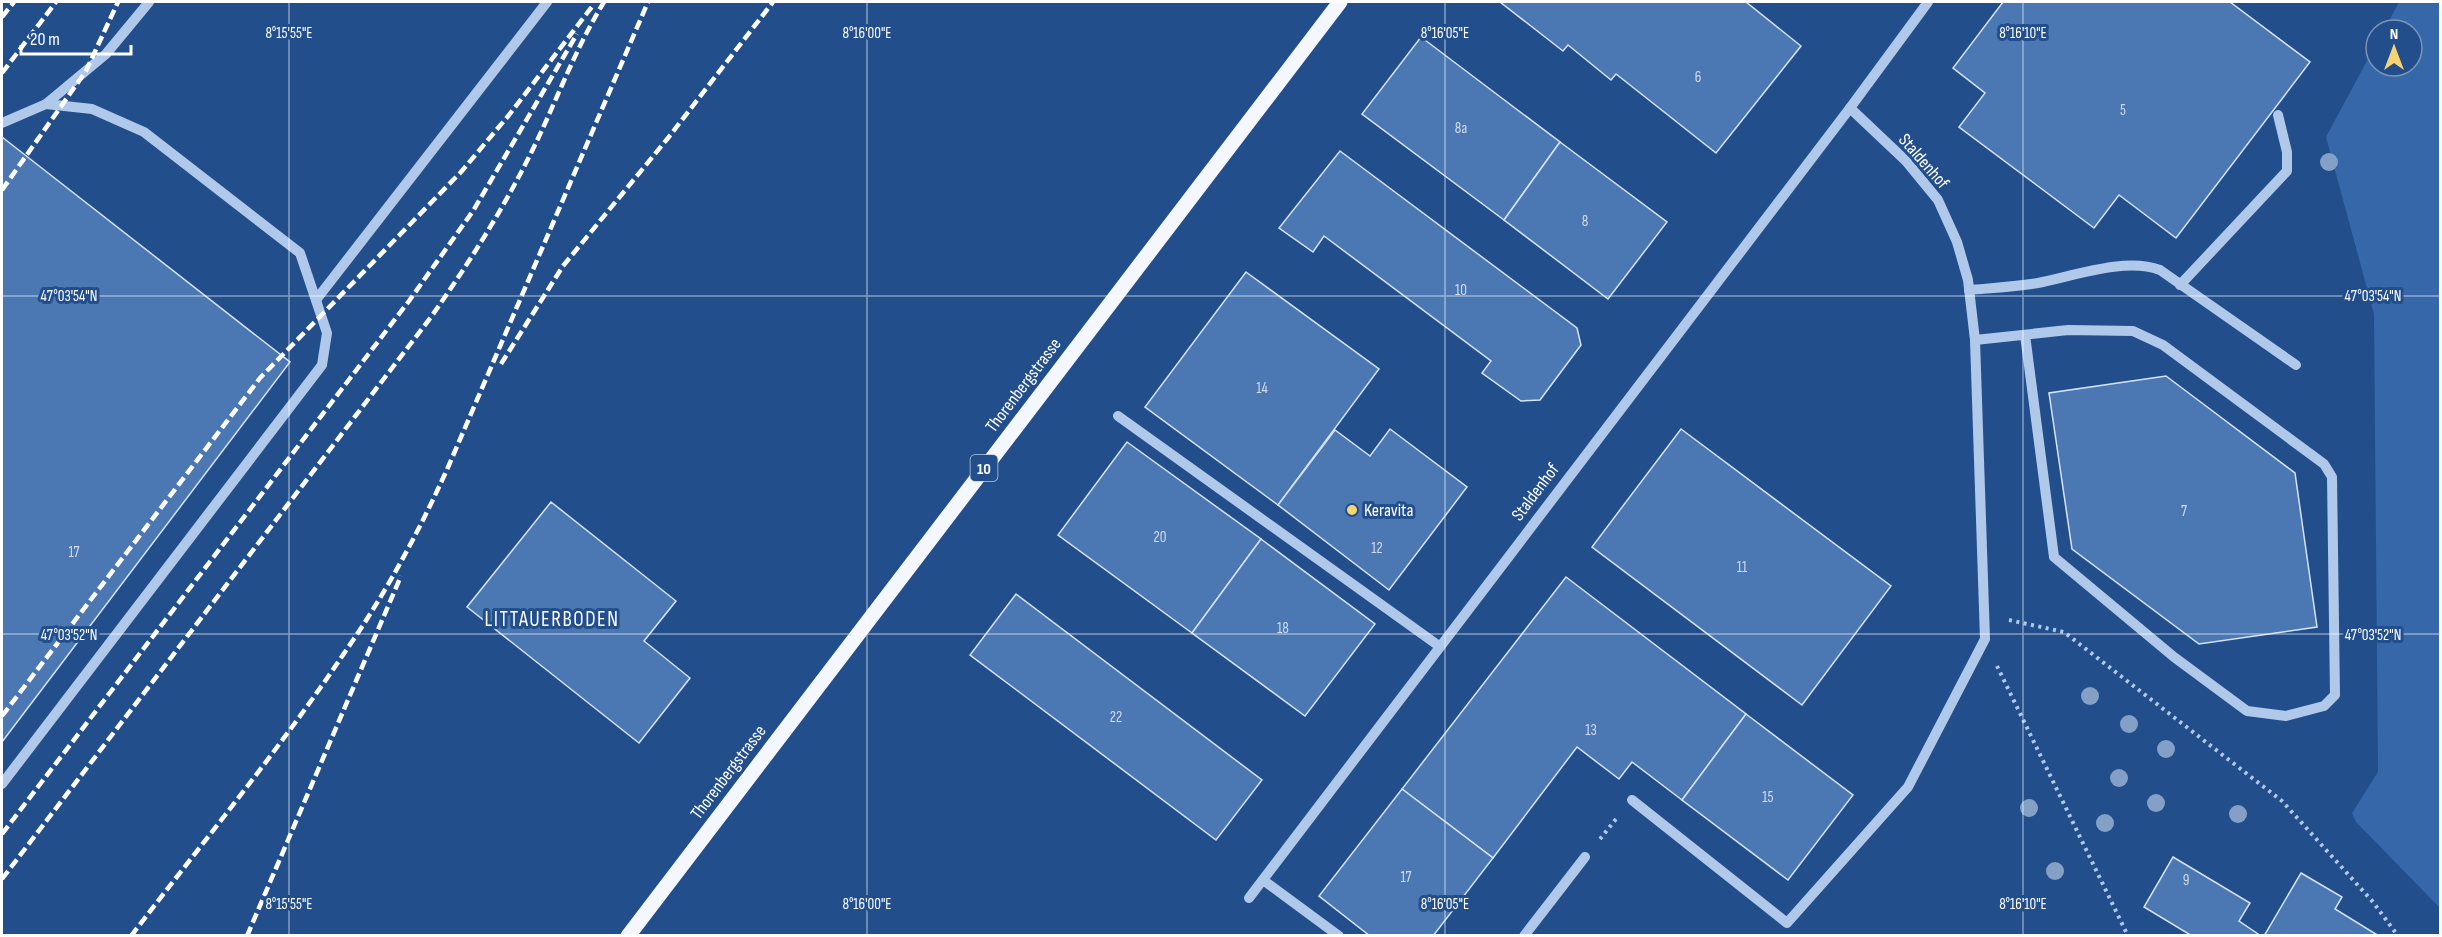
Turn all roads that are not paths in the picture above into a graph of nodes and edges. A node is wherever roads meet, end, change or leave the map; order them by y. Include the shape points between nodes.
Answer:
1 (149, 2) edge
2 (547, 2) edge
3 (1340, 2) edge
4 (1928, 2) edge
5 (46, 104) junction
6 (1850, 108) junction
7 (2278, 115) dead end
8 (2, 123) edge
9 (2180, 285) junction
10 (1969, 290) junction
11 (316, 300) junction
12 (2025, 335) junction
13 (1975, 340) junction
14 (2296, 365) dead end
15 (1118, 416) dead end
16 (1439, 646) junction
17 (2, 784) edge
18 (1632, 800) road end
19 (1585, 857) road end
20 (1263, 880) junction
21 (1249, 898) dead end
22 (628, 936) edge
23 (1340, 936) edge
24 (1524, 936) edge

1 - 5 street via 106,54
2 - 11 street
3 - 22 main road, Thorenbergstrasse / 10
4 - 6 street, Staldenhof
5 - 8 street
5 - 11 street via 92,109 144,132 300,253
6 - 10 street, Staldenhof via 1905,161 1938,200 1957,242
6 - 16 street, Staldenhof
7 - 9 street via 2288,152 2287,171
9 - 10 street via 2147,265
9 - 14 street
10 - 13 street, Staldenhof
11 - 17 street via 327,333 322,365
12 - 12 street via 2068,330 2133,331 2163,345 2324,464 2332,477 2335,695 2324,706 2286,716 2247,711 2174,657 2055,557
12 - 13 street
13 - 18 street, Staldenhof via 1985,639 1908,788 1786,923
15 - 16 street
16 - 20 street, Staldenhof
19 - 24 street
20 - 21 street, Staldenhof
20 - 23 street

